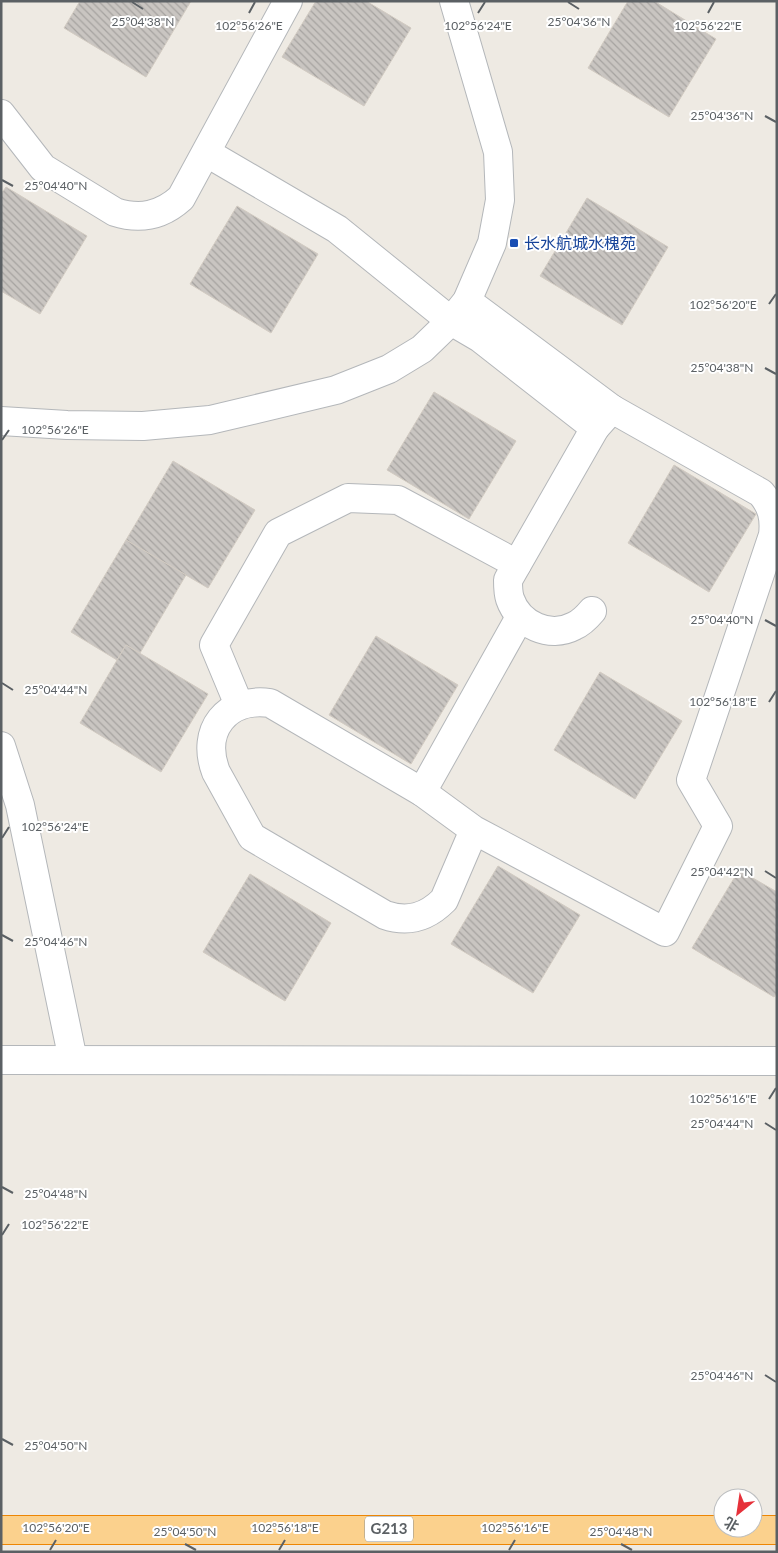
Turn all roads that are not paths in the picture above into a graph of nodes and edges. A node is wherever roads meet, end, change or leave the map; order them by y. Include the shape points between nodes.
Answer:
1 (288, 1) edge
2 (454, 1) edge
3 (1, 114) edge
4 (207, 153) junction
5 (459, 311) junction
6 (603, 419) junction
7 (1, 421) edge
8 (517, 564) junction
9 (592, 611) dead end
10 (520, 617) junction
11 (239, 706) junction
12 (1, 746) edge
13 (422, 792) junction
14 (474, 830) junction
15 (1, 1060) edge
16 (73, 1060) junction
17 (777, 1061) edge
18 (1, 1530) edge
19 (777, 1530) edge

1 - 4 street
2 - 5 street via 498,152 500,200 492,243
3 - 4 street via 43,168 115,212 128,216 153,215 173,206
4 - 5 street via 337,229
5 - 6 street
5 - 7 street via 422,349 389,369 336,390 210,420 142,426
6 - 8 street
6 - 14 street via 761,493 774,516 773,535 691,780 718,826 665,932
8 - 10 street via 508,580 508,589
8 - 11 street via 398,500 348,498 278,533 214,645
9 - 10 street via 574,626 551,631 540,629
10 - 13 street
11 - 13 street via 249,702 270,702
11 - 14 street via 229,711 215,728 210,750 216,772 252,837 375,911 405,919 416,918 436,908 444,900
12 - 16 street via 20,805
13 - 14 street
15 - 16 street
16 - 17 street
18 - 19 highway, G213

